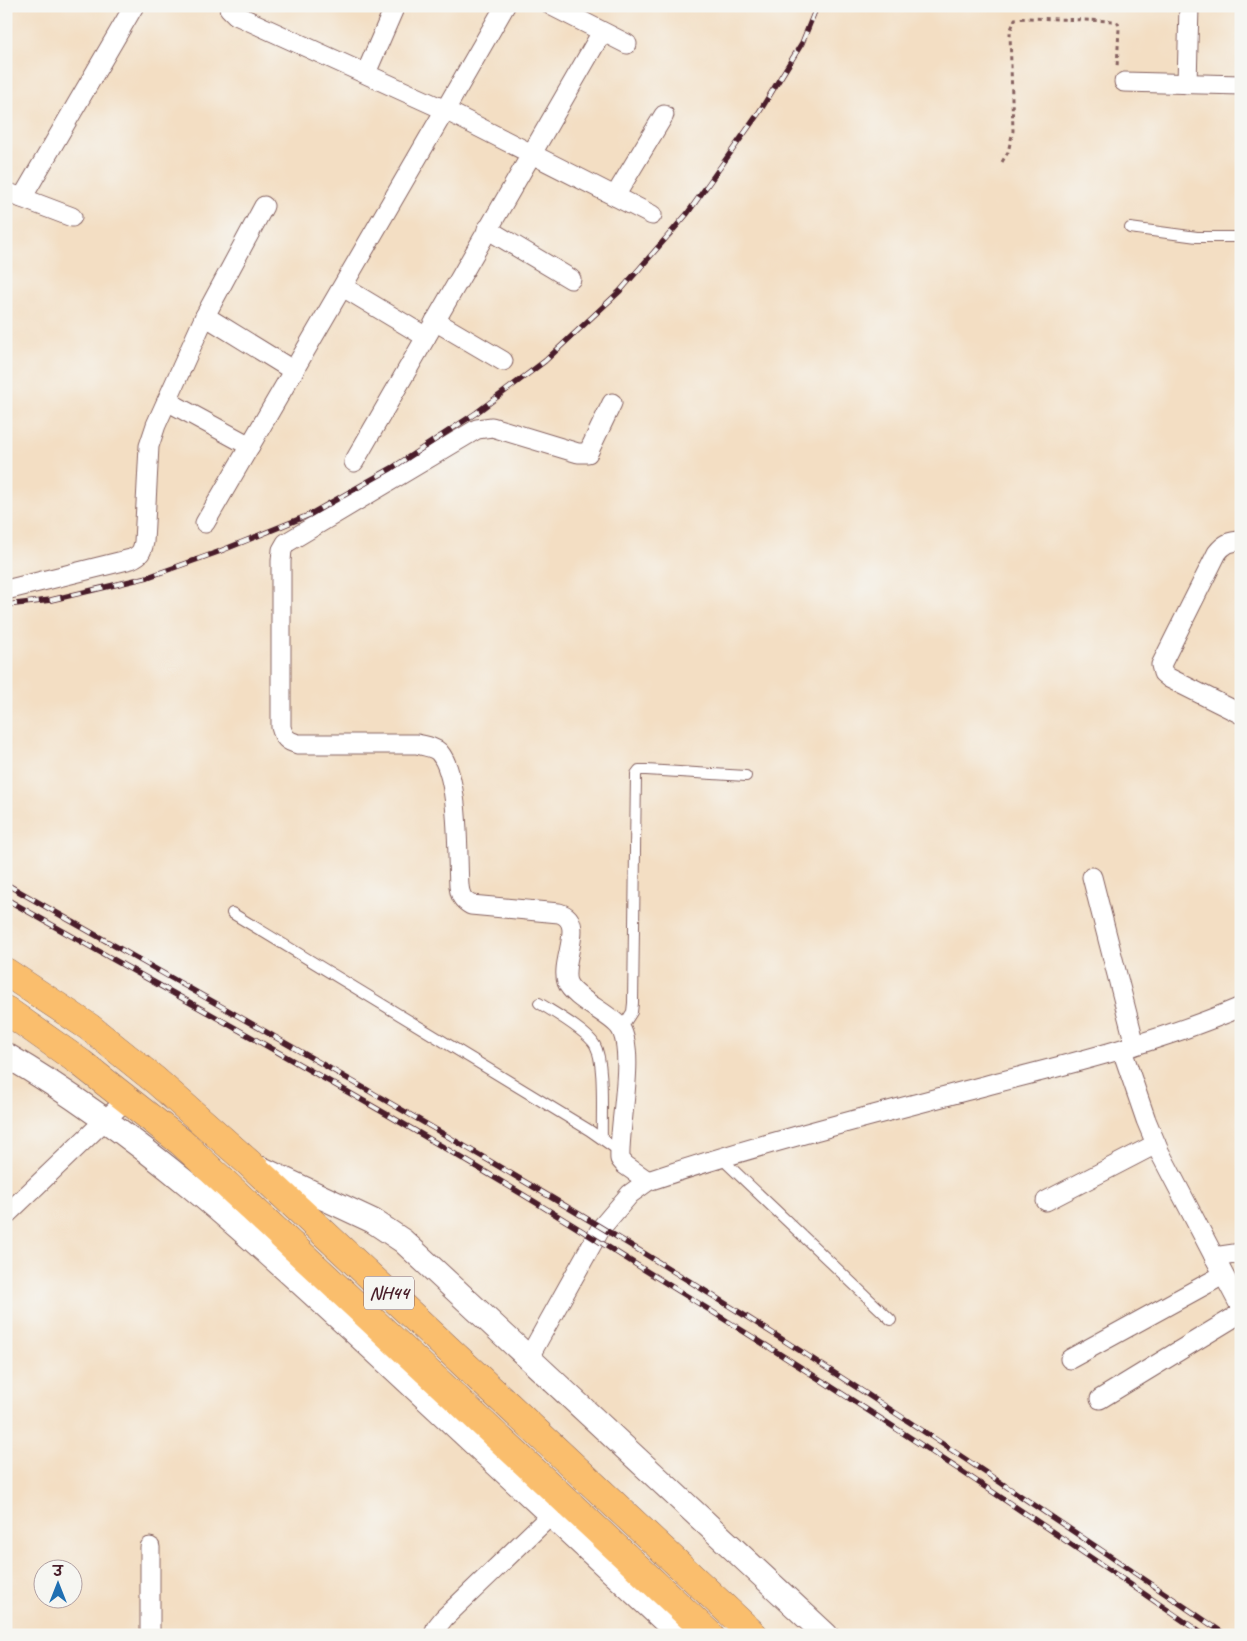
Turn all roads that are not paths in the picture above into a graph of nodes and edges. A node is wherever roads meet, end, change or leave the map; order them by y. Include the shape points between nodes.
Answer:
1 (134, 6) edge
2 (229, 6) edge
3 (505, 6) edge
4 (552, 6) edge
5 (1189, 6) edge
6 (392, 7) edge
7 (602, 32) junction
8 (627, 44) dead end
9 (366, 73) junction
10 (1124, 82) road end
11 (1187, 84) junction
12 (1241, 85) edge
13 (445, 110) junction
14 (664, 115) dead end
15 (531, 154) junction
16 (14, 195) edge
17 (615, 196) junction
18 (264, 206) dead end
19 (652, 215) dead end
20 (72, 217) dead end
21 (1130, 228) dead end
22 (487, 230) junction
23 (1241, 237) edge
24 (571, 279) dead end
25 (343, 287) junction
26 (205, 316) junction
27 (430, 329) junction
28 (503, 361) dead end
29 (294, 372) junction
30 (167, 401) junction
31 (612, 403) dead end
32 (250, 446) junction
33 (354, 462) dead end
34 (205, 523) dead end
35 (1241, 541) edge
36 (6, 590) edge
37 (1241, 714) edge
38 (746, 776) dead end
39 (1092, 877) dead end
40 (232, 913) dead end
41 (6, 972) edge
42 (539, 1003) dead end
43 (1241, 1007) edge
44 (6, 1010) edge
45 (621, 1029) junction
46 (1128, 1048) junction
47 (6, 1055) edge
48 (126, 1100) junction
49 (107, 1120) junction
50 (602, 1138) junction
51 (1156, 1144) junction
52 (619, 1151) junction
53 (722, 1158) junction
54 (249, 1163) junction
55 (648, 1181) junction
56 (1046, 1201) dead end
57 (6, 1216) edge
58 (1241, 1253) edge
59 (1214, 1257) junction
60 (1223, 1275) junction
61 (1239, 1304) edge
62 (891, 1320) dead end
63 (529, 1357) junction
64 (1070, 1359) dead end
65 (1100, 1399) dead end
66 (551, 1515) junction
67 (150, 1547) dead end
68 (150, 1635) edge
69 (434, 1635) edge
70 (680, 1635) edge
71 (710, 1635) edge
72 (754, 1635) edge
73 (826, 1635) edge

1 - 16 street
2 - 9 street via 236,15
3 - 13 street
4 - 7 street
5 - 11 street
6 - 9 street
7 - 8 street
7 - 15 street
9 - 13 street
10 - 11 street
11 - 12 street
13 - 15 street
13 - 25 street
14 - 17 street
15 - 17 street
15 - 22 street
16 - 20 street
17 - 19 street
18 - 26 street
21 - 23 lane via 1197,237
22 - 24 street
22 - 27 street
25 - 27 street
25 - 29 street
26 - 29 street
26 - 30 street
27 - 28 street
27 - 33 street
29 - 32 street
30 - 32 street
30 - 36 street via 148,446 144,542 139,555
31 - 45 street via 588,453 578,453 492,427 477,429 286,543 281,561 281,727 289,741 298,744 417,744 438,752 450,772 454,791 460,895 471,905 567,916 572,929 567,982
32 - 34 street
35 - 37 street via 1231,541 1217,553 1161,665 1169,678
38 - 45 lane via 646,770 639,770 636,774 633,1003 632,1012
39 - 46 street
40 - 50 lane
41 - 54 highway, NH44 via 89,1027 156,1080
42 - 50 lane via 595,1044 600,1062
43 - 46 street
44 - 48 highway, NH44 via 81,1063
45 - 52 street via 627,1057
46 - 51 street
46 - 53 street
47 - 49 street
48 - 49 street
48 - 71 highway, NH44 via 181,1142
49 - 57 street
49 - 66 street via 172,1169 301,1283
50 - 52 lane
51 - 56 street
51 - 59 street
52 - 55 street via 624,1165
53 - 55 street
53 - 62 lane
54 - 63 street via 373,1222 403,1241
54 - 72 highway, NH44
55 - 63 street via 630,1194 601,1228
58 - 59 street
59 - 60 street
60 - 61 street
60 - 64 street
61 - 65 street
63 - 73 street
66 - 69 street via 444,1618
66 - 70 street
67 - 68 street

